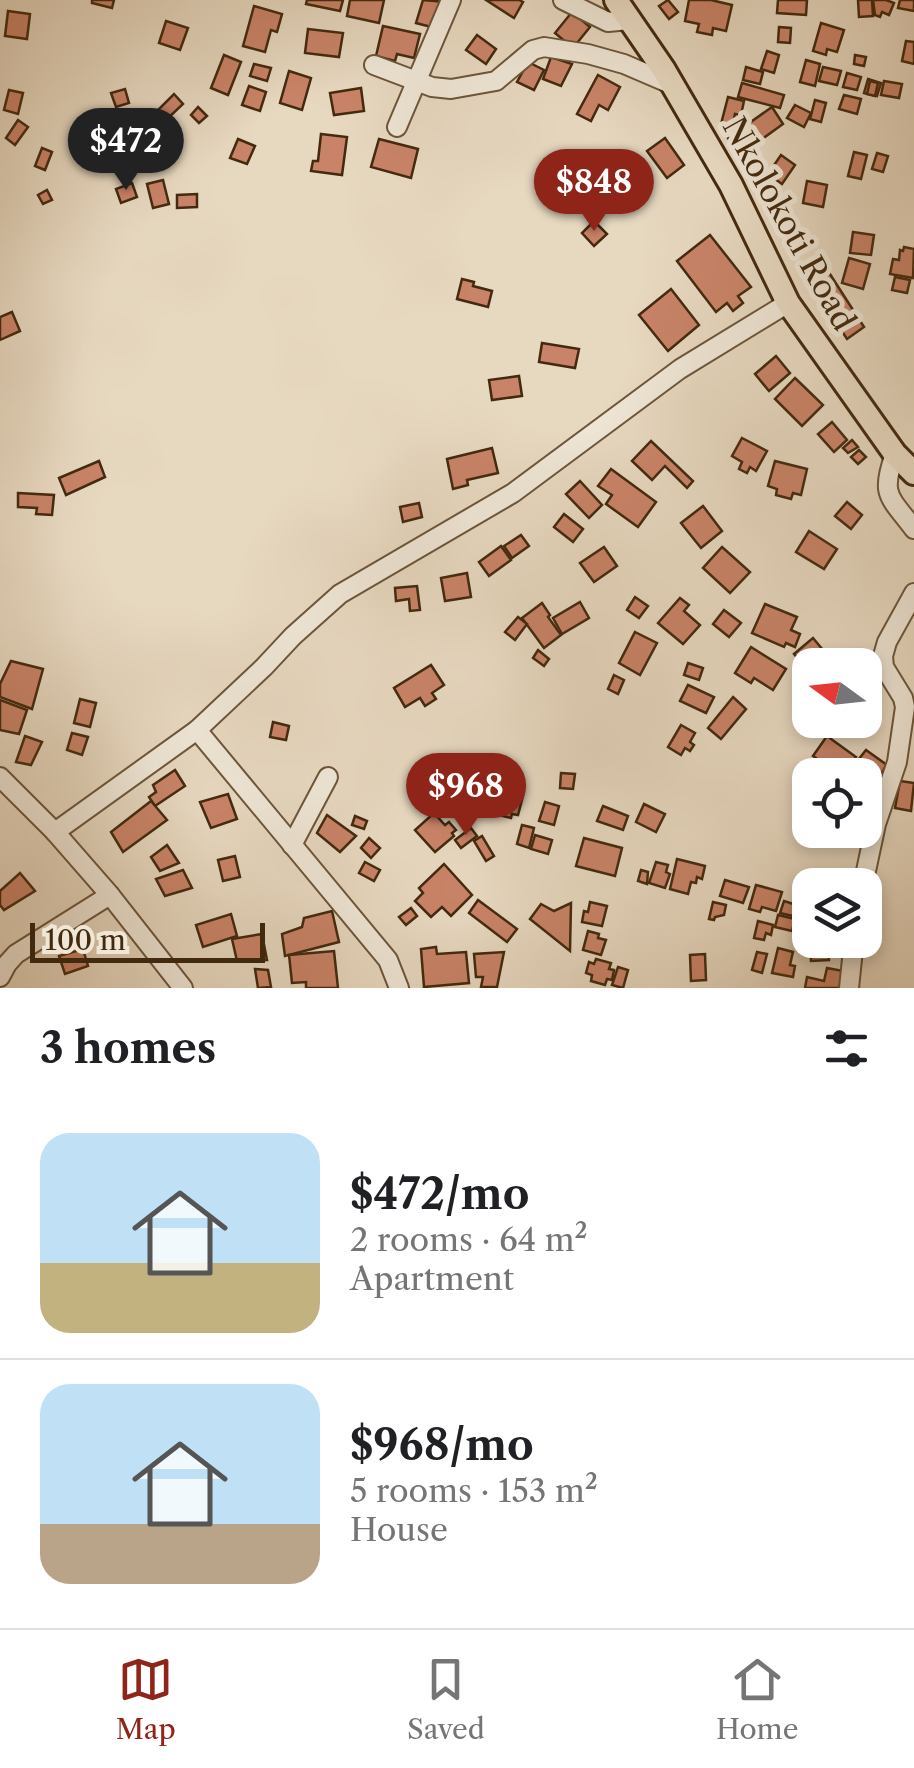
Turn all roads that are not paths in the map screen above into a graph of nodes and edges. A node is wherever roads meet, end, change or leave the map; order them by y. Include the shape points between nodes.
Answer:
1 (451, 0) edge
2 (563, 0) edge
3 (622, 10) edge
4 (374, 65) dead end
5 (418, 80) junction
6 (673, 85) junction
7 (397, 128) dead end
8 (788, 302) junction
9 (908, 465) edge
10 (914, 529) edge
11 (914, 593) edge
12 (197, 730) junction
13 (0, 777) edge
14 (328, 777) dead end
15 (55, 832) junction
16 (292, 844) junction
17 (867, 868) edge
18 (110, 895) junction
19 (852, 958) edge
20 (0, 977) edge
21 (183, 988) edge
22 (399, 988) edge
23 (849, 988) edge

1 - 5 street
2 - 3 street via 608,22
3 - 6 main road, Nkolokoti Road
4 - 5 street
5 - 6 street via 451,89 496,81 544,47 624,64
5 - 7 street
6 - 8 main road, Nkolokoti Road
8 - 9 main road, Nkolokoti Road
8 - 12 street via 680,369 512,492 340,594
9 - 10 street via 886,484
11 - 17 street via 883,656 904,707 897,762
12 - 15 street
12 - 16 street
13 - 15 street
14 - 16 street
15 - 18 street
16 - 22 street via 388,960
18 - 20 street via 16,954
18 - 21 street
19 - 23 street

